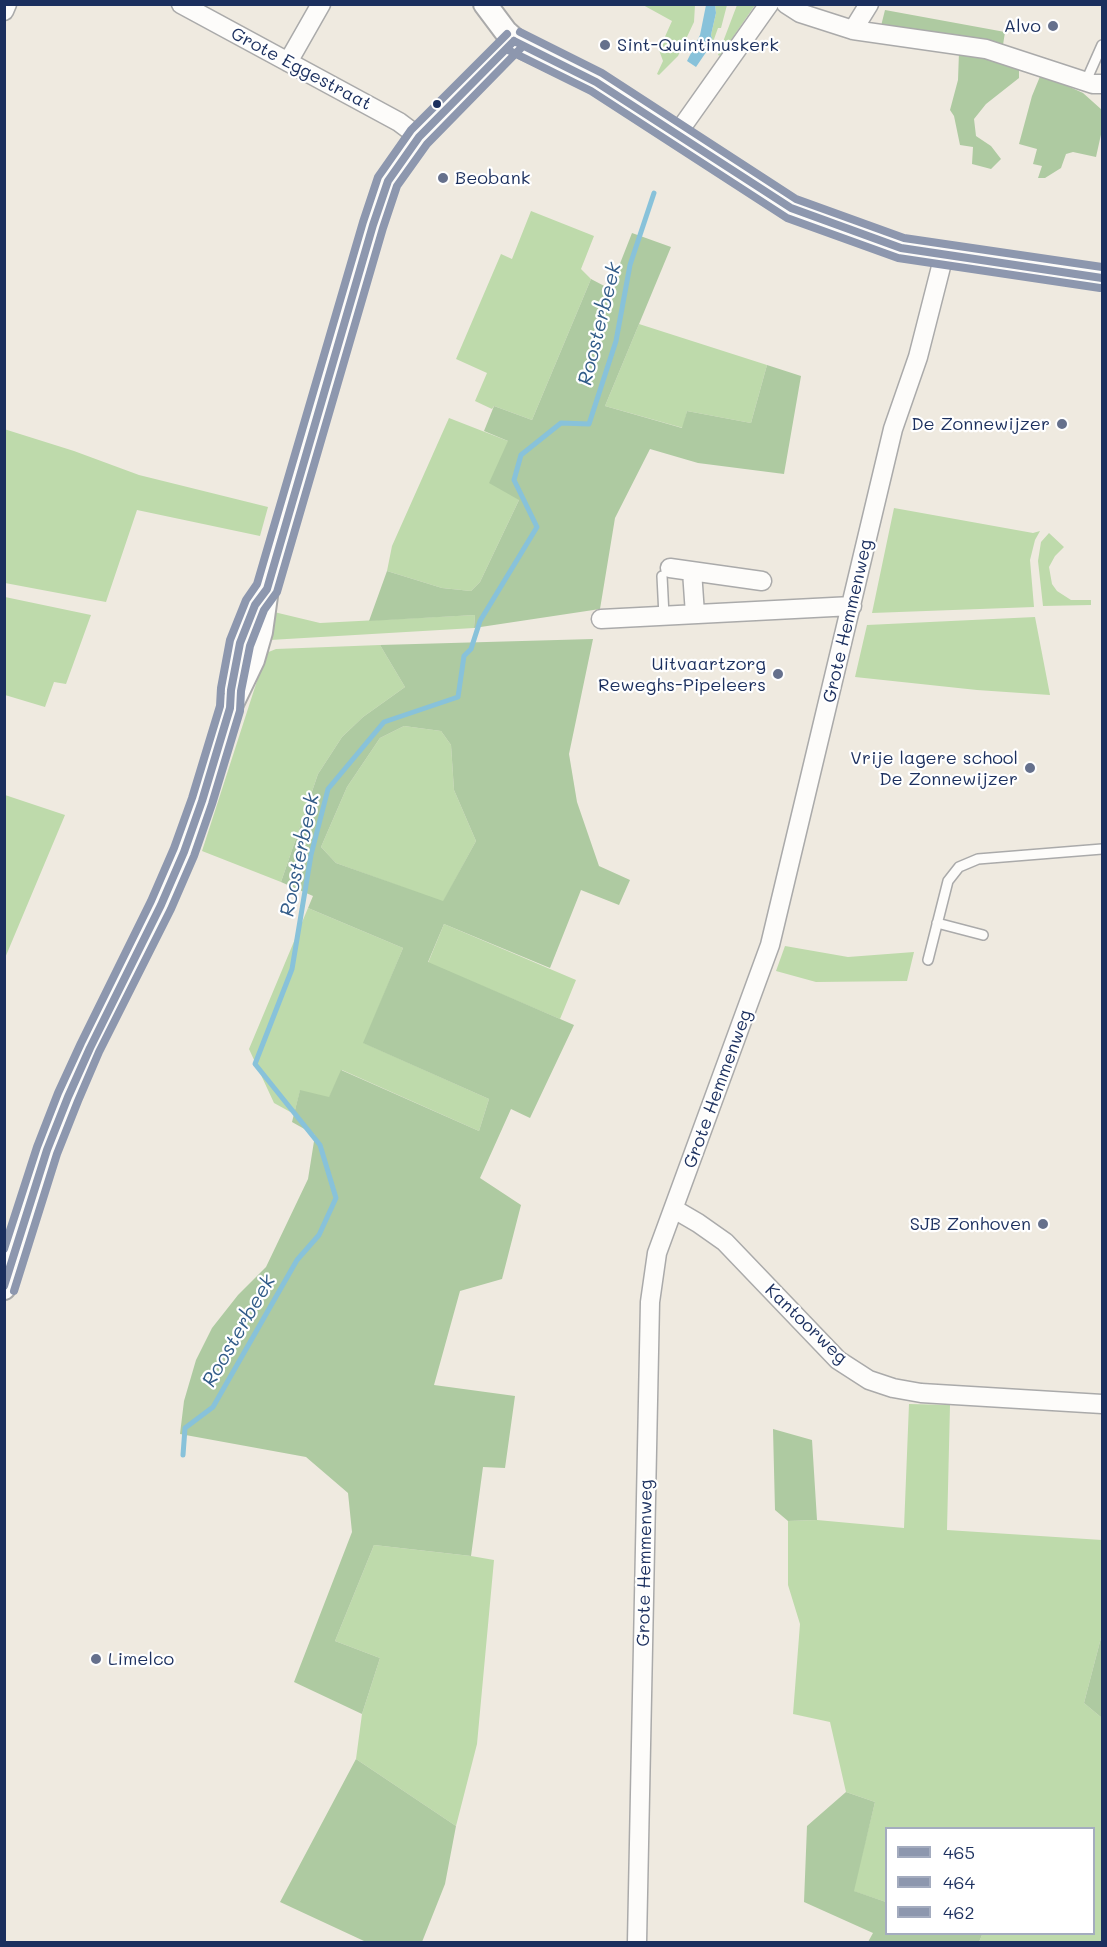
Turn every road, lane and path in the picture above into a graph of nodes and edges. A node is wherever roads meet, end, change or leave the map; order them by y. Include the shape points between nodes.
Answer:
1 (7, 4) edge
2 (181, 4) edge
3 (321, 4) edge
4 (485, 4) edge
5 (769, 4) edge
6 (786, 4) edge
7 (869, 4) edge
8 (4, 11) edge
9 (853, 30) junction
10 (514, 41) junction
11 (1102, 45) edge
12 (288, 62) junction
13 (1094, 83) edge
14 (677, 134) junction
15 (419, 137) junction
16 (944, 255) junction
17 (1102, 278) edge
18 (692, 571) junction
19 (666, 572) joint
20 (762, 581) dead end
21 (852, 606) junction
22 (695, 614) junction
23 (664, 615) junction
24 (601, 619) dead end
25 (1102, 849) edge
26 (937, 923) junction
27 (983, 936) dead end
28 (928, 960) dead end
29 (674, 1209) junction
30 (4, 1288) edge
31 (1102, 1404) edge
32 (637, 1942) edge

1 - 8 street
2 - 12 street, Grote Eggestraat
3 - 12 street
4 - 10 street
5 - 14 street
6 - 9 street via 800,13
7 - 9 street
9 - 13 street via 986,49
10 - 14 street via 596,82
10 - 15 street
11 - 13 lane
12 - 15 street, Grote Eggestraat via 399,122
14 - 16 street via 791,208 901,248
15 - 30 street via 397,166 382,197 267,589 246,623 234,669 230,708 184,852 90,1048 51,1140
16 - 17 street
16 - 21 street, Grote Hemmenweg via 918,357 893,429
18 - 19 street
18 - 20 street
18 - 22 street
19 - 23 lane
21 - 22 street
21 - 29 street, Grote Hemmenweg via 770,945
22 - 23 street
23 - 24 street
25 - 26 lane via 978,859 959,867 948,881
26 - 27 lane
26 - 28 lane
29 - 31 street, Kantoorweg via 725,1242 838,1360 869,1380 921,1393
29 - 32 street, Grote Hemmenweg via 657,1253 650,1302

